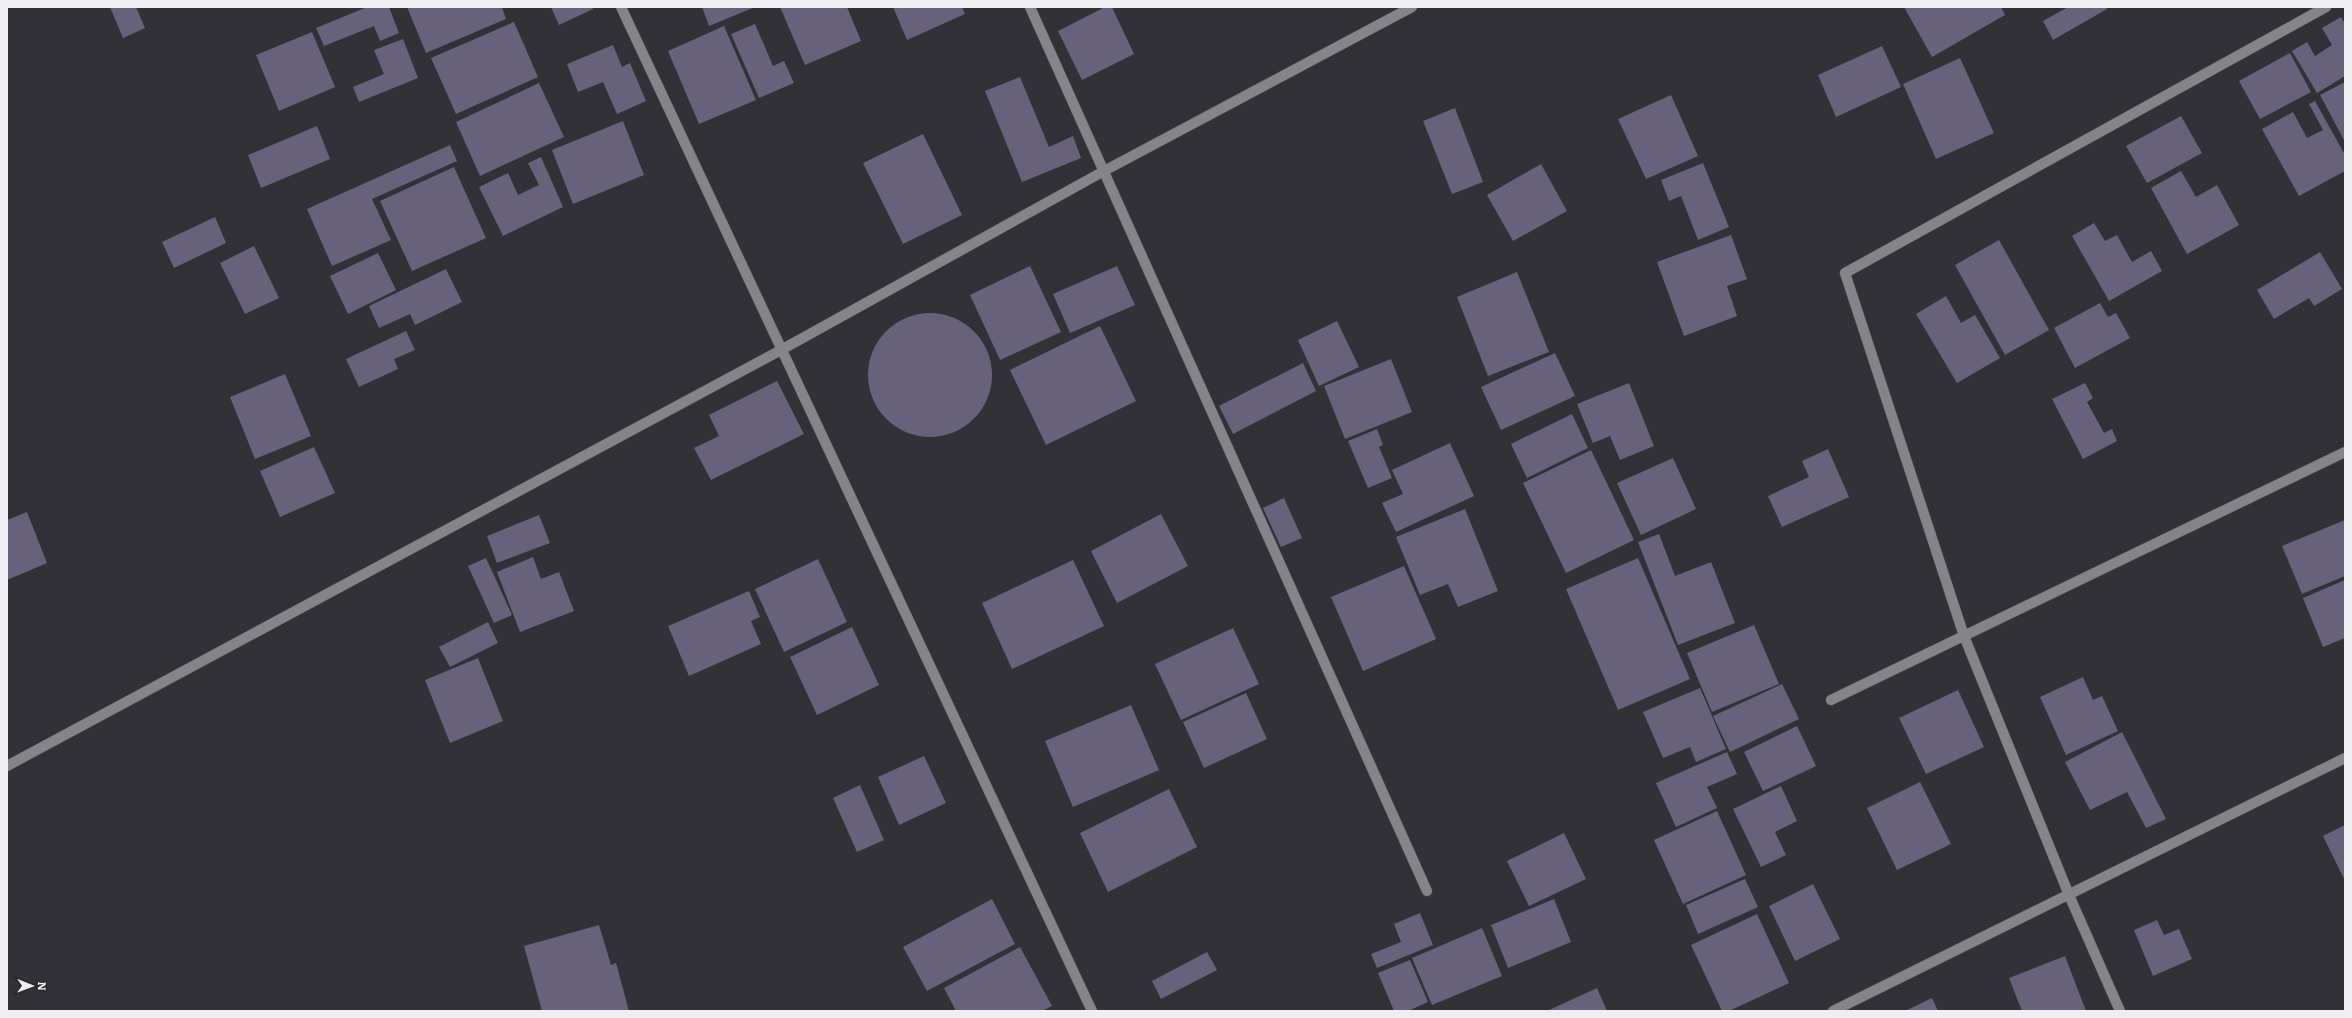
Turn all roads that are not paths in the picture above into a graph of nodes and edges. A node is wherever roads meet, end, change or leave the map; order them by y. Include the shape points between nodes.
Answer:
1 (621, 7) edge
2 (1030, 7) edge
3 (1412, 7) edge
4 (2326, 7) edge
5 (1104, 171) junction
6 (781, 350) junction
7 (2345, 452) edge
8 (1964, 636) junction
9 (1831, 700) dead end
10 (2345, 758) edge
11 (7, 766) edge
12 (1427, 891) dead end
13 (2069, 895) junction
14 (1092, 1011) edge
15 (1833, 1011) edge
16 (2120, 1011) edge

1 - 6 street
2 - 5 street
3 - 5 street
4 - 8 street via 1845,273
5 - 6 street
5 - 12 street
6 - 11 street
6 - 14 street
7 - 8 street
8 - 9 street
8 - 13 street
10 - 13 street
13 - 15 street
13 - 16 street

